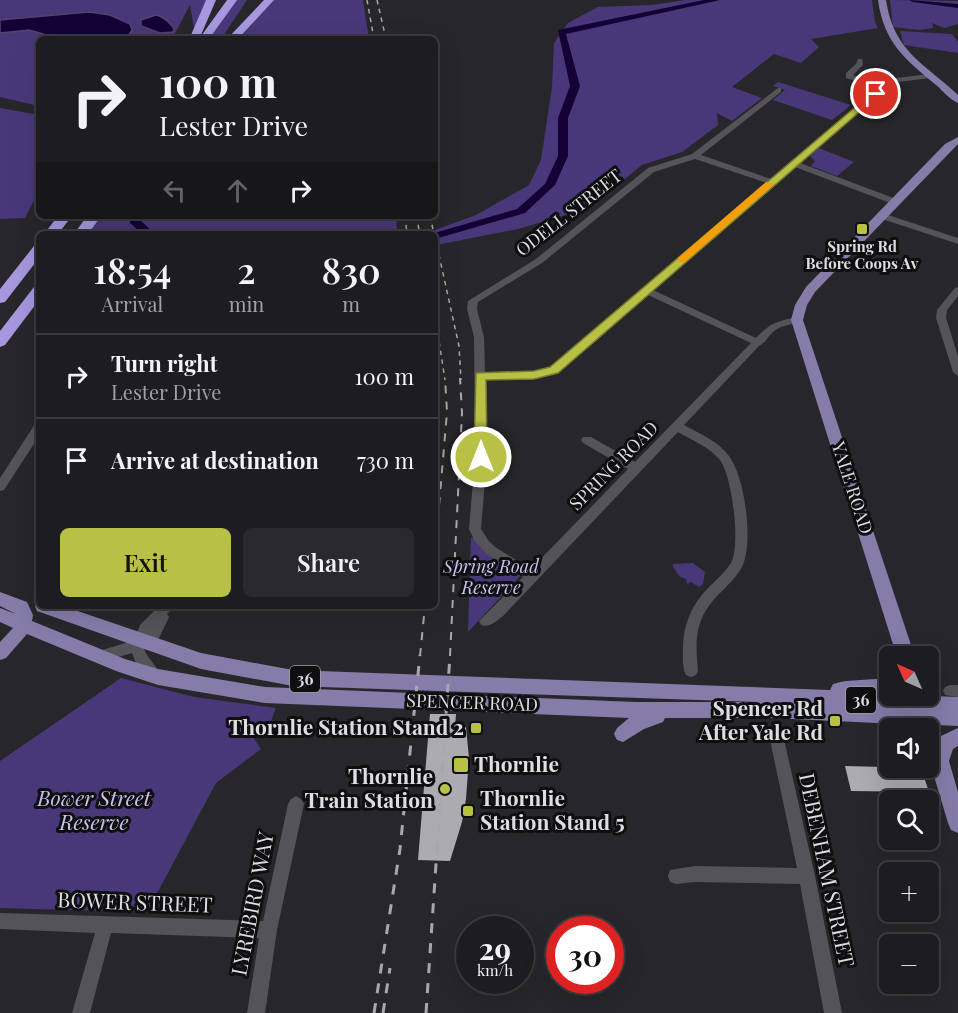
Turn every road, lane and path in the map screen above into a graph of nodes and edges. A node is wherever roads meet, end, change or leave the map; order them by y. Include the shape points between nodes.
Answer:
1 (211, 0) edge
2 (232, 0) edge
3 (269, 0) edge
4 (883, 4) edge
5 (246, 8) dead end
6 (196, 36) edge
7 (206, 36) edge
8 (227, 36) edge
9 (235, 36) edge
10 (860, 60) dead end
11 (930, 76) junction
12 (885, 87) junction
13 (778, 90) dead end
14 (958, 100) edge
15 (958, 111) edge
16 (958, 130) edge
17 (953, 143) edge
18 (695, 156) junction
19 (794, 164) junction
20 (772, 182) junction
21 (896, 202) junction
22 (882, 216) junction
23 (63, 219) edge
24 (53, 231) edge
25 (958, 241) edge
26 (36, 253) edge
27 (646, 290) junction
28 (958, 290) edge
29 (36, 294) edge
30 (0, 299) edge
31 (798, 324) junction
32 (763, 339) junction
33 (0, 342) edge
34 (958, 372) edge
35 (480, 376) junction
36 (678, 427) junction
37 (36, 432) edge
38 (587, 440) dead end
39 (637, 469) junction
40 (0, 487) edge
41 (532, 576) junction
42 (0, 592) edge
43 (0, 599) edge
44 (36, 603) edge
45 (51, 609) edge
46 (165, 609) edge
47 (63, 614) junction
48 (0, 615) edge
49 (486, 621) dead end
50 (21, 624) junction
51 (0, 640) edge
52 (139, 641) junction
53 (902, 646) edge
54 (0, 653) edge
55 (101, 656) junction
56 (218, 665) junction
57 (691, 671) dead end
58 (158, 677) junction
59 (879, 687) edge
60 (392, 692) junction
61 (502, 695) junction
62 (800, 695) junction
63 (955, 696) edge
64 (314, 698) junction
65 (939, 701) edge
66 (879, 702) edge
67 (922, 706) edge
68 (744, 711) junction
69 (958, 718) edge
70 (623, 734) dead end
71 (776, 735) dead end
72 (958, 736) edge
73 (939, 762) joint
74 (296, 804) dead end
75 (958, 823) edge
76 (676, 876) dead end
77 (807, 876) junction
78 (0, 921) edge
79 (105, 925) junction
80 (269, 930) junction
81 (81, 1013) edge
82 (256, 1013) edge
83 (833, 1013) edge

1 - 6 highway
2 - 7 highway
3 - 9 highway
4 - 11 main road via 885,23 893,38
5 - 8 highway
10 - 12 street via 849,76
11 - 12 street via 896,80
11 - 14 main road
11 - 15 main road
12 - 19 street
13 - 18 street
16 - 17 main road via 949,141
17 - 21 main road
18 - 20 street
18 - 35 street, ODELL STREET via 651,170 539,261 473,301
19 - 20 street
19 - 21 street
20 - 27 street
21 - 22 main road
22 - 25 street
22 - 31 main road via 810,290 801,305
23 - 24 highway
26 - 30 highway
27 - 32 street
27 - 35 street via 554,370 534,375
28 - 34 street via 941,318
29 - 33 highway
31 - 32 street
31 - 53 main road, YALE ROAD
32 - 36 street, SPRING ROAD
35 - 41 street, ODELL STREET via 477,538
36 - 39 street, SPRING ROAD
36 - 57 street via 725,457 742,527 735,569 702,604 693,622 689,645
37 - 40 street
38 - 39 street
39 - 41 street, SPRING ROAD
41 - 49 street, SPRING ROAD
42 - 44 main road, SPENCER ROAD / 36
43 - 50 main road via 21,607 25,615
45 - 47 main road, SPENCER ROAD / 36
46 - 52 street
47 - 50 main road
47 - 52 main road, SPENCER ROAD / 36
48 - 50 main road, SPENCER ROAD / 36
50 - 51 main road
50 - 54 main road via 19,633
50 - 55 main road, SPENCER ROAD / 36
52 - 55 street
52 - 56 main road, SPENCER ROAD / 36
52 - 58 street via 138,656
55 - 58 main road, SPENCER ROAD / 36
56 - 60 main road, SPENCER ROAD / 36
56 - 64 main road via 218,677 226,682 293,689
58 - 64 main road, SPENCER ROAD / 36 via 220,689
59 - 62 main road via 828,689
60 - 61 main road, SPENCER ROAD / 36
60 - 64 main road, SPENCER ROAD / 36
61 - 62 main road, SPENCER ROAD / 36
61 - 68 main road, SPENCER ROAD / 36 via 636,710
62 - 66 main road, SPENCER ROAD / 36
63 - 65 main road, SPENCER ROAD / 36
67 - 68 main road, SPENCER ROAD / 36
67 - 69 main road, SPENCER ROAD / 36
68 - 70 main road via 728,715 651,716
71 - 77 street, DEBENHAM STREET
72 - 73 main road via 946,743
73 - 75 main road
74 - 80 street, LYREBIRD WAY
76 - 77 street
77 - 83 street, DEBENHAM STREET
78 - 79 street, BOWER STREET
79 - 80 street, BOWER STREET
79 - 81 street
80 - 82 street, LYREBIRD WAY

